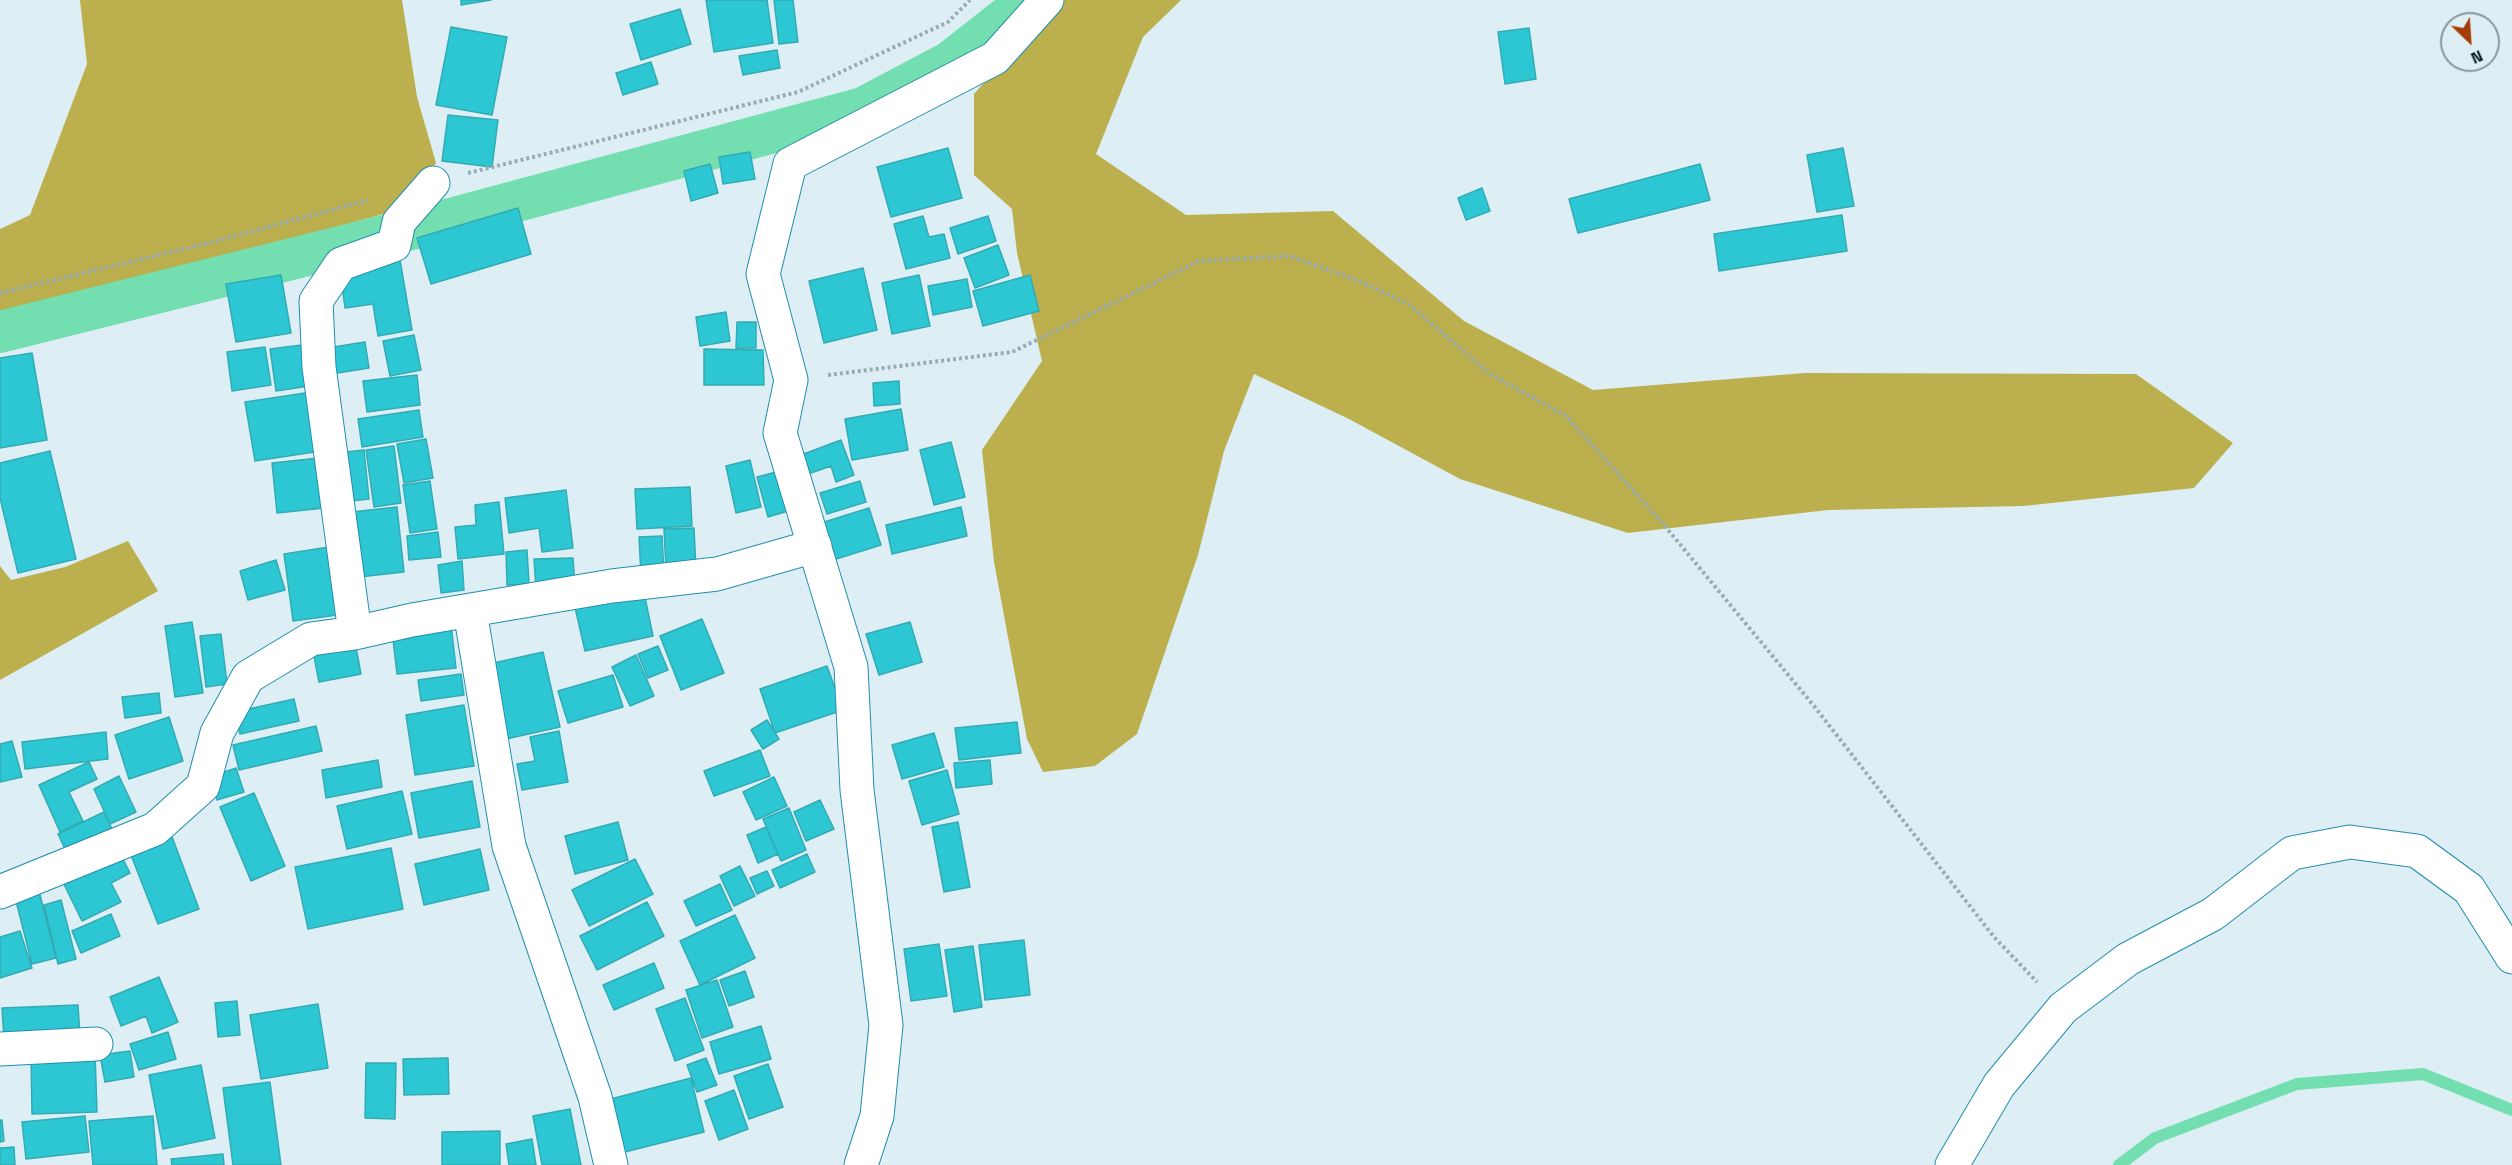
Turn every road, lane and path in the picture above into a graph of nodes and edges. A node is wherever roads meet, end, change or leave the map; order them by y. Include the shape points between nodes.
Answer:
1 (970, 0) edge
2 (1047, 0) edge
3 (433, 183) joint
4 (377, 198) dead end
5 (0, 293) edge
6 (791, 380) junction
7 (815, 546) junction
8 (470, 610) junction
9 (355, 633) junction
10 (0, 892) edge
11 (2512, 957) edge
12 (2063, 1008) junction
13 (96, 1044) dead end
14 (0, 1049) edge
15 (611, 1165) edge
16 (861, 1165) edge
17 (1952, 1165) edge

1 - 3 path via 948,22 798,92
2 - 6 street via 995,58 790,164 763,274
3 - 9 street via 399,222 394,245 341,264 316,300 319,367
4 - 5 path
6 - 7 street via 780,433
6 - 12 path via 1012,352 1199,261 1288,256 1357,280 1410,305 1490,374 1566,416 1659,519 1814,706 1994,937
7 - 8 street via 717,574 612,586
7 - 16 street via 851,667 857,790 886,1025 877,1116
8 - 9 street
8 - 15 street via 509,846 595,1097
9 - 10 street via 311,639 248,677 217,734 203,786 154,829
11 - 12 street via 2469,889 2417,851 2350,842 2292,853 2213,914 2128,959
12 - 17 street via 1999,1085
13 - 14 street

